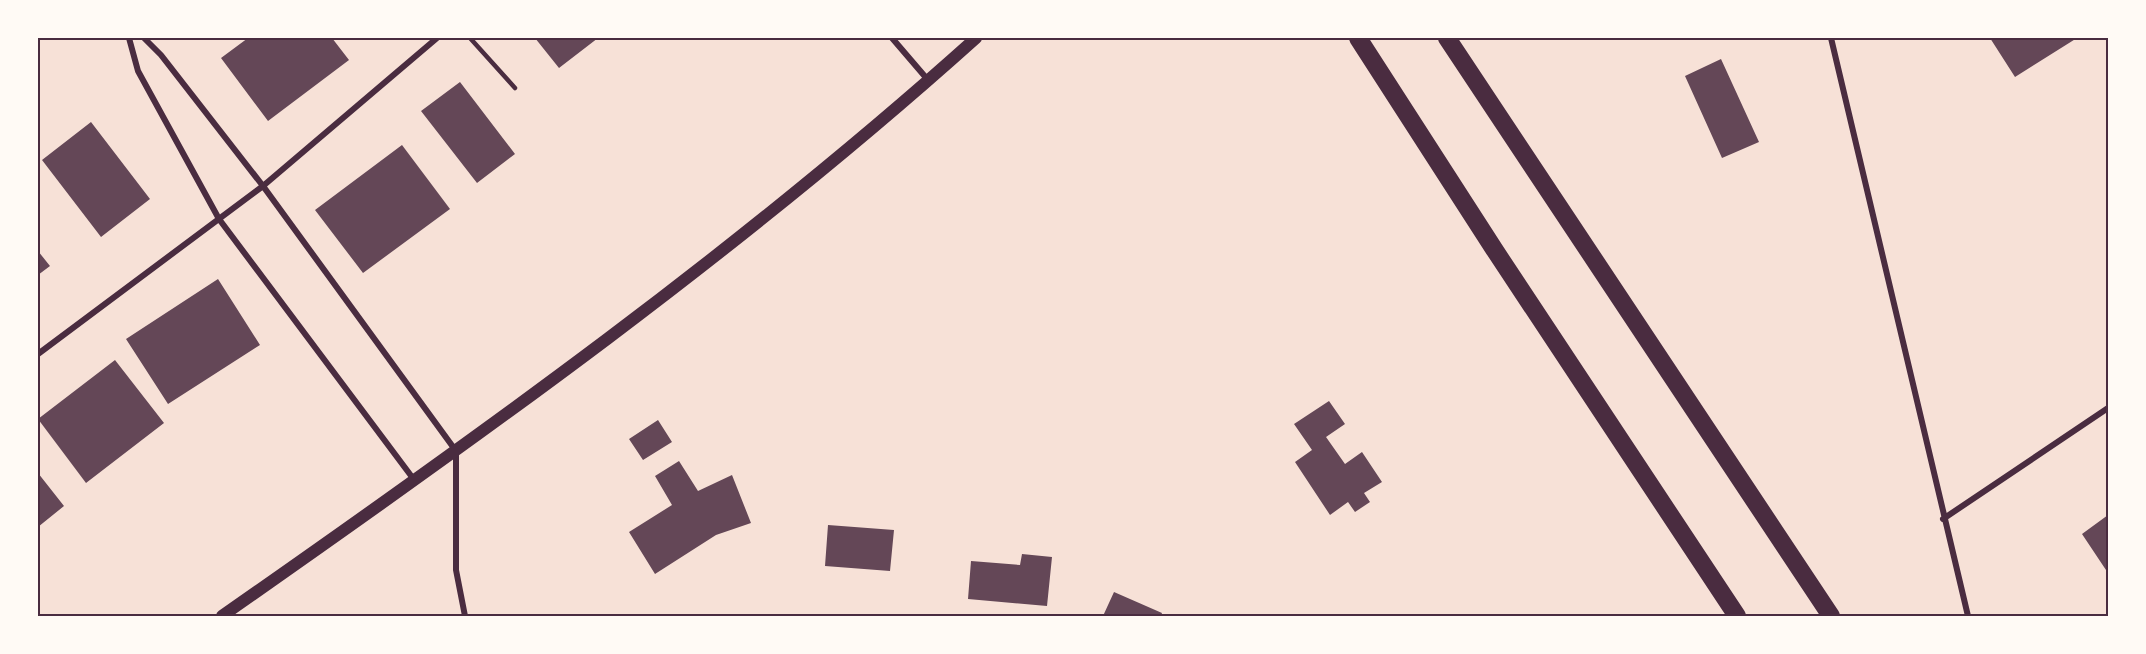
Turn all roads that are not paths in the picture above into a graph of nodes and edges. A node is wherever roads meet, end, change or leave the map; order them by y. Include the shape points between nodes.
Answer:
1 (129, 38) edge
2 (144, 38) edge
3 (437, 38) edge
4 (470, 38) edge
5 (892, 38) edge
6 (976, 38) edge
7 (1358, 38) edge
8 (1446, 38) edge
9 (1831, 38) edge
10 (928, 81) junction
11 (515, 88) dead end
12 (263, 186) junction
13 (219, 219) junction
14 (38, 354) edge
15 (2109, 408) edge
16 (456, 451) junction
17 (415, 481) junction
18 (1943, 519) junction
19 (222, 616) edge
20 (465, 616) edge
21 (1737, 616) edge
22 (1831, 616) edge
23 (1968, 616) edge

1 - 13 street via 138,70
2 - 12 street
3 - 12 street
4 - 11 lane
5 - 10 street
6 - 10 main road
7 - 21 highway
8 - 22 highway
9 - 18 street
10 - 16 main road via 726,248
12 - 13 street
12 - 16 street
13 - 14 street
13 - 17 street
15 - 18 street
16 - 17 main road
16 - 20 street via 456,570
17 - 19 main road
18 - 23 street

